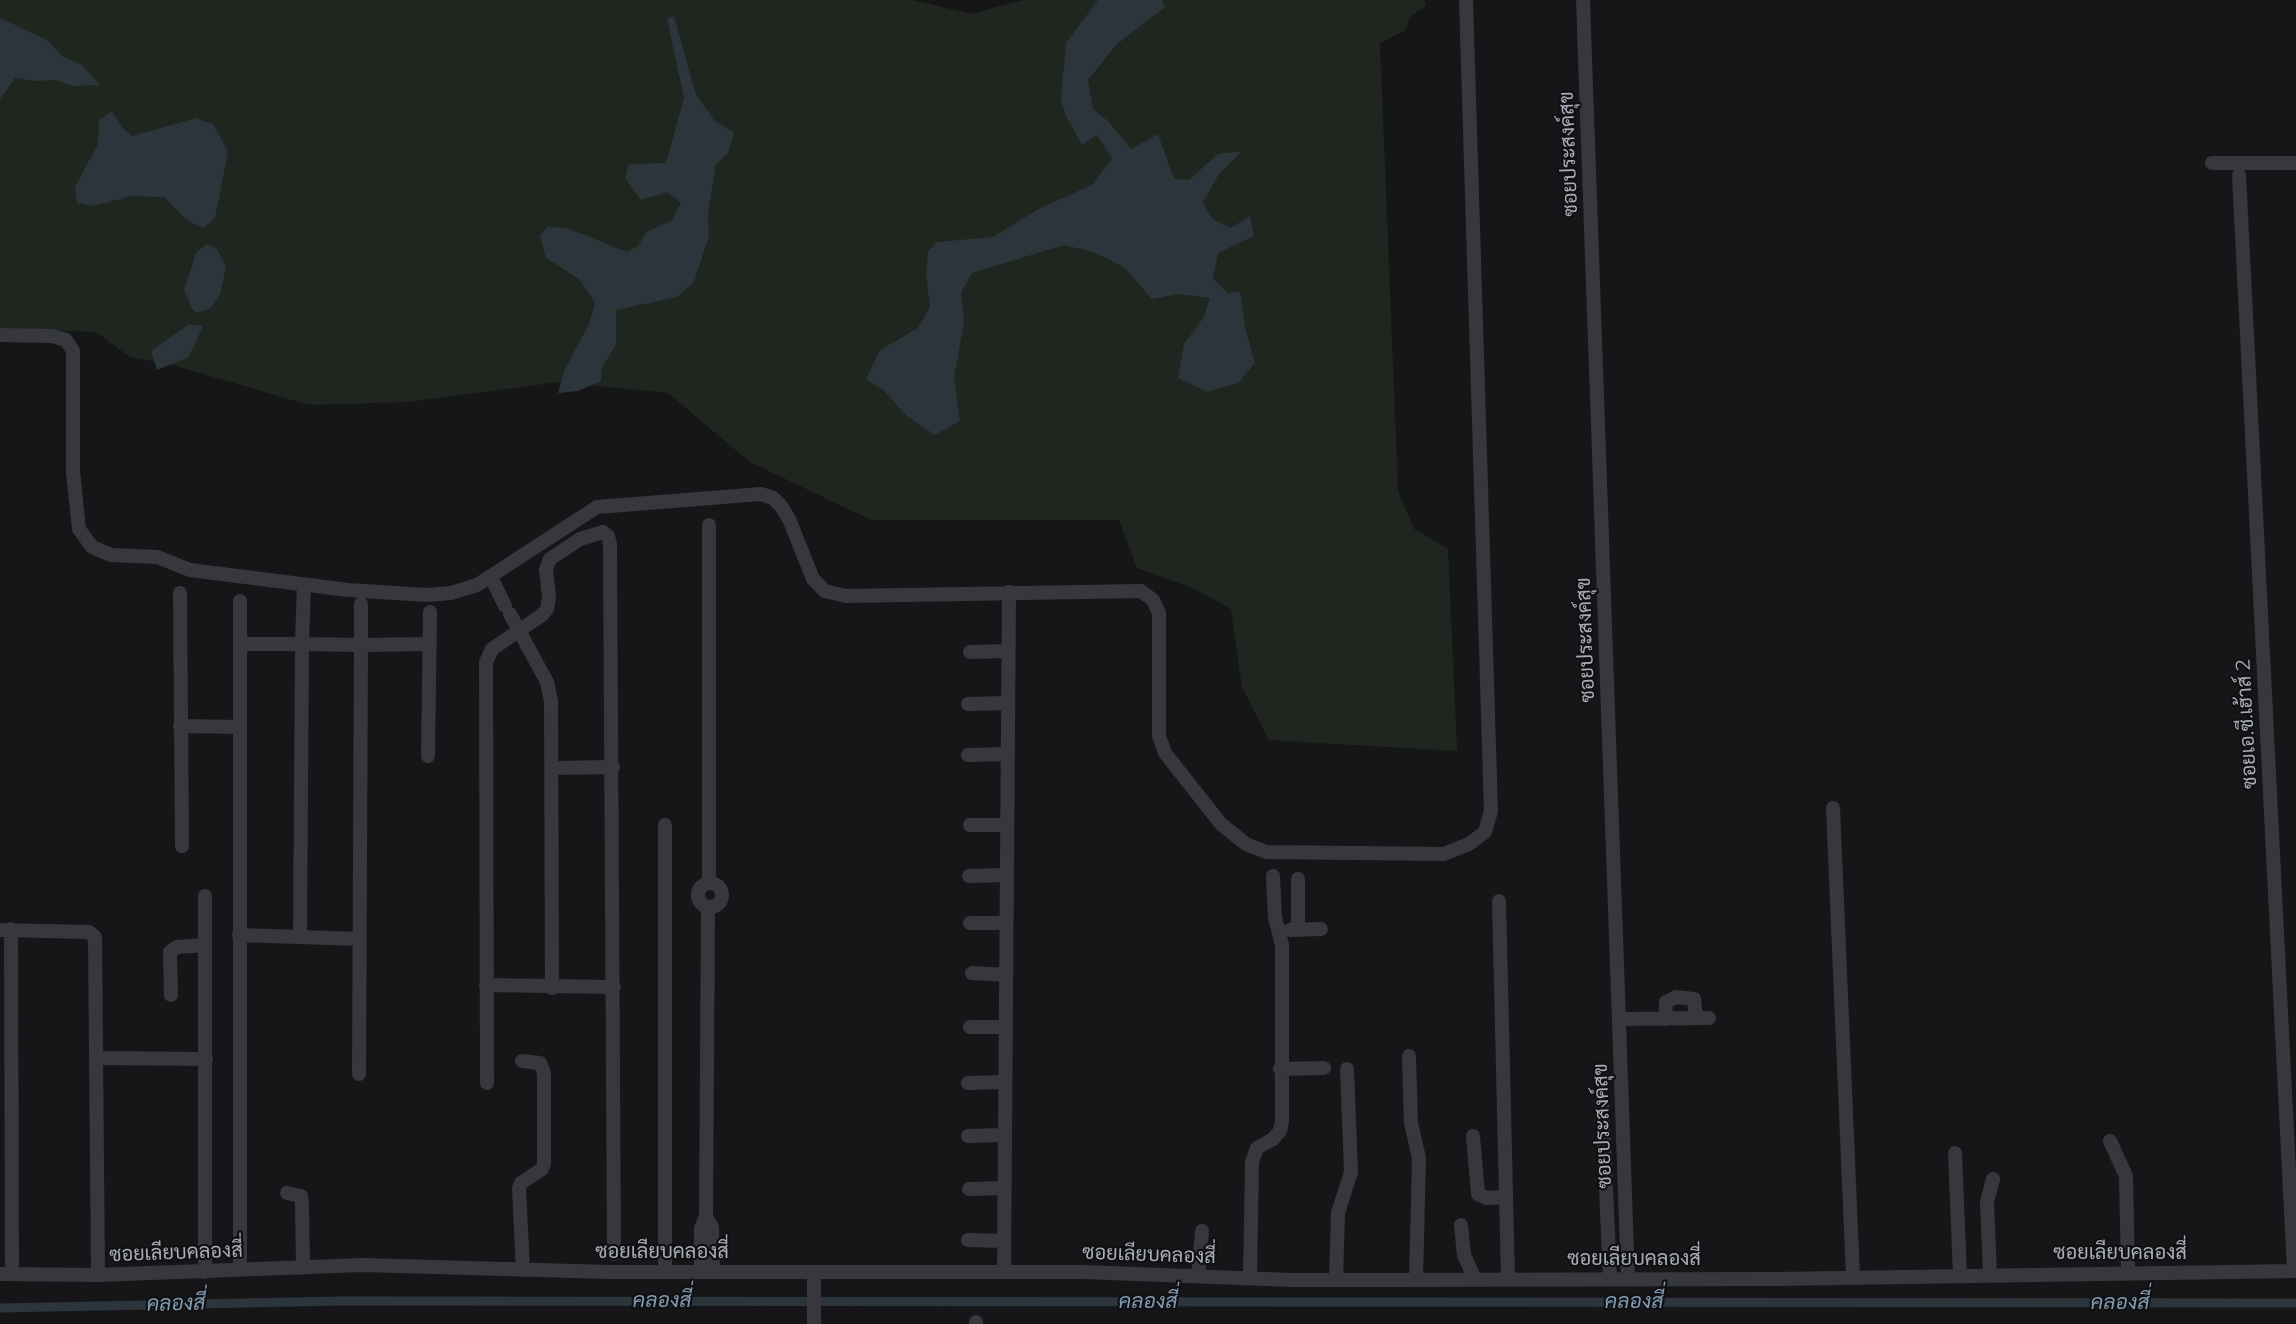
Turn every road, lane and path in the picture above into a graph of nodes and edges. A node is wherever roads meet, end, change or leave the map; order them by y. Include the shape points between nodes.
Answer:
1 (1466, 0) edge
2 (1583, 0) edge
3 (2212, 163) dead end
4 (2296, 163) edge
5 (2239, 175) dead end
6 (0, 334) edge
7 (709, 525) dead end
8 (491, 577) junction
9 (304, 585) junction
10 (1009, 592) junction
11 (180, 593) dead end
12 (240, 601) dead end
13 (361, 604) dead end
14 (430, 612) dead end
15 (518, 631) junction
16 (240, 644) junction
17 (302, 644) junction
18 (430, 644) junction
19 (361, 645) junction
20 (1008, 651) junction
21 (970, 652) dead end
22 (1008, 703) junction
23 (968, 704) dead end
24 (180, 726) junction
25 (240, 727) junction
26 (1008, 754) junction
27 (968, 755) dead end
28 (428, 756) dead end
29 (613, 767) junction
30 (553, 768) junction
31 (1833, 808) dead end
32 (664, 825) dead end
33 (970, 825) dead end
34 (1007, 825) junction
35 (182, 846) dead end
36 (1007, 875) junction
37 (969, 876) dead end
38 (1273, 876) dead end
39 (1298, 879) dead end
40 (205, 896) dead end
41 (1499, 901) dead end
42 (970, 923) dead end
43 (1006, 923) junction
44 (5, 929) edge
45 (1321, 929) dead end
46 (1298, 930) junction
47 (1279, 931) junction
48 (239, 935) junction
49 (300, 937) junction
50 (359, 939) junction
51 (205, 945) junction
52 (972, 973) dead end
53 (1006, 975) junction
54 (486, 985) junction
55 (614, 987) junction
56 (552, 988) junction
57 (171, 995) dead end
58 (1619, 1019) junction
59 (1665, 1019) junction
60 (970, 1027) dead end
61 (1006, 1027) junction
62 (1409, 1056) dead end
63 (98, 1058) junction
64 (206, 1059) junction
65 (522, 1061) dead end
66 (1324, 1068) dead end
67 (1280, 1069) junction
68 (1347, 1069) dead end
69 (359, 1074) dead end
70 (1005, 1082) junction
71 (487, 1083) dead end
72 (968, 1083) dead end
73 (1602, 1100) dead end
74 (1005, 1135) junction
75 (968, 1136) dead end
76 (1473, 1136) dead end
77 (2110, 1141) dead end
78 (1955, 1153) dead end
79 (1993, 1179) dead end
80 (1004, 1188) junction
81 (969, 1189) dead end
82 (287, 1193) dead end
83 (1506, 1197) junction
84 (1461, 1225) dead end
85 (1202, 1231) dead end
86 (968, 1240) dead end
87 (1004, 1241) junction
88 (615, 1254) dead end
89 (240, 1261) dead end
90 (303, 1268) junction
91 (523, 1270) junction
92 (2295, 1271) edge
93 (206, 1272) junction
94 (665, 1272) junction
95 (707, 1272) junction
96 (1004, 1272) junction
97 (6, 1273) edge
98 (2128, 1273) junction
99 (1990, 1274) junction
100 (98, 1275) junction
101 (1960, 1275) junction
102 (1198, 1276) junction
103 (814, 1277) junction
104 (1853, 1277) junction
105 (1250, 1278) junction
106 (1610, 1278) junction
107 (1628, 1278) junction
108 (1475, 1279) junction
109 (1508, 1279) junction
110 (1336, 1280) junction
111 (1416, 1280) junction
112 (814, 1322) edge

1 - 10 street via 1491,812 1485,832 1469,844 1444,854 1266,852 1246,844 1221,824 1165,753 1159,736 1160,613 1153,600 1141,591
2 - 58 street, ซอยประสงค์สุข
3 - 4 street
5 - 92 street, ซอยเอ.ซี.เฮ้าส์ 2
6 - 9 street via 52,336 66,340 73,351 75,506 79,529 92,547 111,555 157,557 190,570
7 - 95 street via 709,882 718,886 722,895 718,904 708,907 706,1217 712,1227
8 - 9 street via 451,593 427,595
8 - 10 street via 597,507 761,494 781,506 813,579 825,591 846,596
8 - 15 street
9 - 17 street
10 - 20 street
11 - 24 street
12 - 16 street
13 - 19 street
14 - 18 street
15 - 29 street via 547,609 546,569 550,559 580,540 598,532 605,534 610,544
15 - 30 street via 549,690
15 - 54 street via 492,649 486,662
16 - 17 street
16 - 25 street
17 - 19 street
17 - 49 street
18 - 19 street
18 - 28 street
19 - 50 street
20 - 21 street
20 - 22 street
22 - 23 street
22 - 26 street
24 - 25 street
24 - 35 street
25 - 48 street
26 - 27 street
26 - 34 street
29 - 30 street
29 - 55 street
30 - 56 street
31 - 104 street
32 - 94 street
33 - 34 street
34 - 36 street
36 - 37 street
36 - 43 street
38 - 47 street
39 - 46 street
40 - 51 street
41 - 83 street
42 - 43 street
43 - 53 street
44 - 63 street via 89,932 95,937
44 - 97 street
45 - 46 street
46 - 47 street
47 - 67 street
48 - 49 street
48 - 89 street
49 - 50 street
50 - 69 street
51 - 57 street via 177,947 170,952
51 - 64 street
52 - 53 street
53 - 61 street
54 - 56 street
54 - 71 street
55 - 56 street
55 - 88 street
58 - 59 street
58 - 107 street, ซอยประสงค์สุข
59 - 59 street via 1666,1002 1676,997 1694,999 1702,1018
60 - 61 street
61 - 70 street
62 - 111 street via 1411,1123 1419,1158
63 - 64 street
63 - 100 street
64 - 93 street
65 - 91 street via 540,1063 544,1073 544,1164 519,1185
66 - 67 street
67 - 105 street via 1280,1131 1257,1148 1250,1171
68 - 110 street via 1351,1172 1338,1213
70 - 72 street
70 - 74 street
73 - 106 street
74 - 75 street
74 - 80 street
76 - 83 street via 1479,1194 1487,1198
77 - 98 street via 2126,1176
78 - 101 street
79 - 99 street via 1987,1202
80 - 81 street
80 - 87 street
82 - 90 street via 301,1196
83 - 109 street
84 - 108 street via 1464,1255
85 - 102 street
86 - 87 street
87 - 96 street
90 - 91 street, ซอยเลียบคลองสี่ via 362,1265
90 - 93 street, ซอยเลียบคลองสี่
91 - 94 street, ซอยเลียบคลองสี่
92 - 98 street, ซอยเลียบคลองสี่
93 - 100 street, ซอยเลียบคลองสี่
94 - 95 street, ซอยเลียบคลองสี่
95 - 103 street, ซอยเลียบคลองสี่
96 - 102 street, ซอยเลียบคลองสี่
96 - 103 street, ซอยเลียบคลองสี่
97 - 100 street, ซอยเลียบคลองสี่
98 - 99 street, ซอยเลียบคลองสี่
99 - 101 street, ซอยเลียบคลองสี่
101 - 104 street, ซอยเลียบคลองสี่
102 - 105 street, ซอยเลียบคลองสี่
103 - 112 street
104 - 107 street, ซอยเลียบคลองสี่
105 - 110 street, ซอยเลียบคลองสี่
106 - 107 street, ซอยเลียบคลองสี่
106 - 109 street, ซอยเลียบคลองสี่
108 - 109 street, ซอยเลียบคลองสี่
108 - 111 street, ซอยเลียบคลองสี่
110 - 111 street, ซอยเลียบคลองสี่

